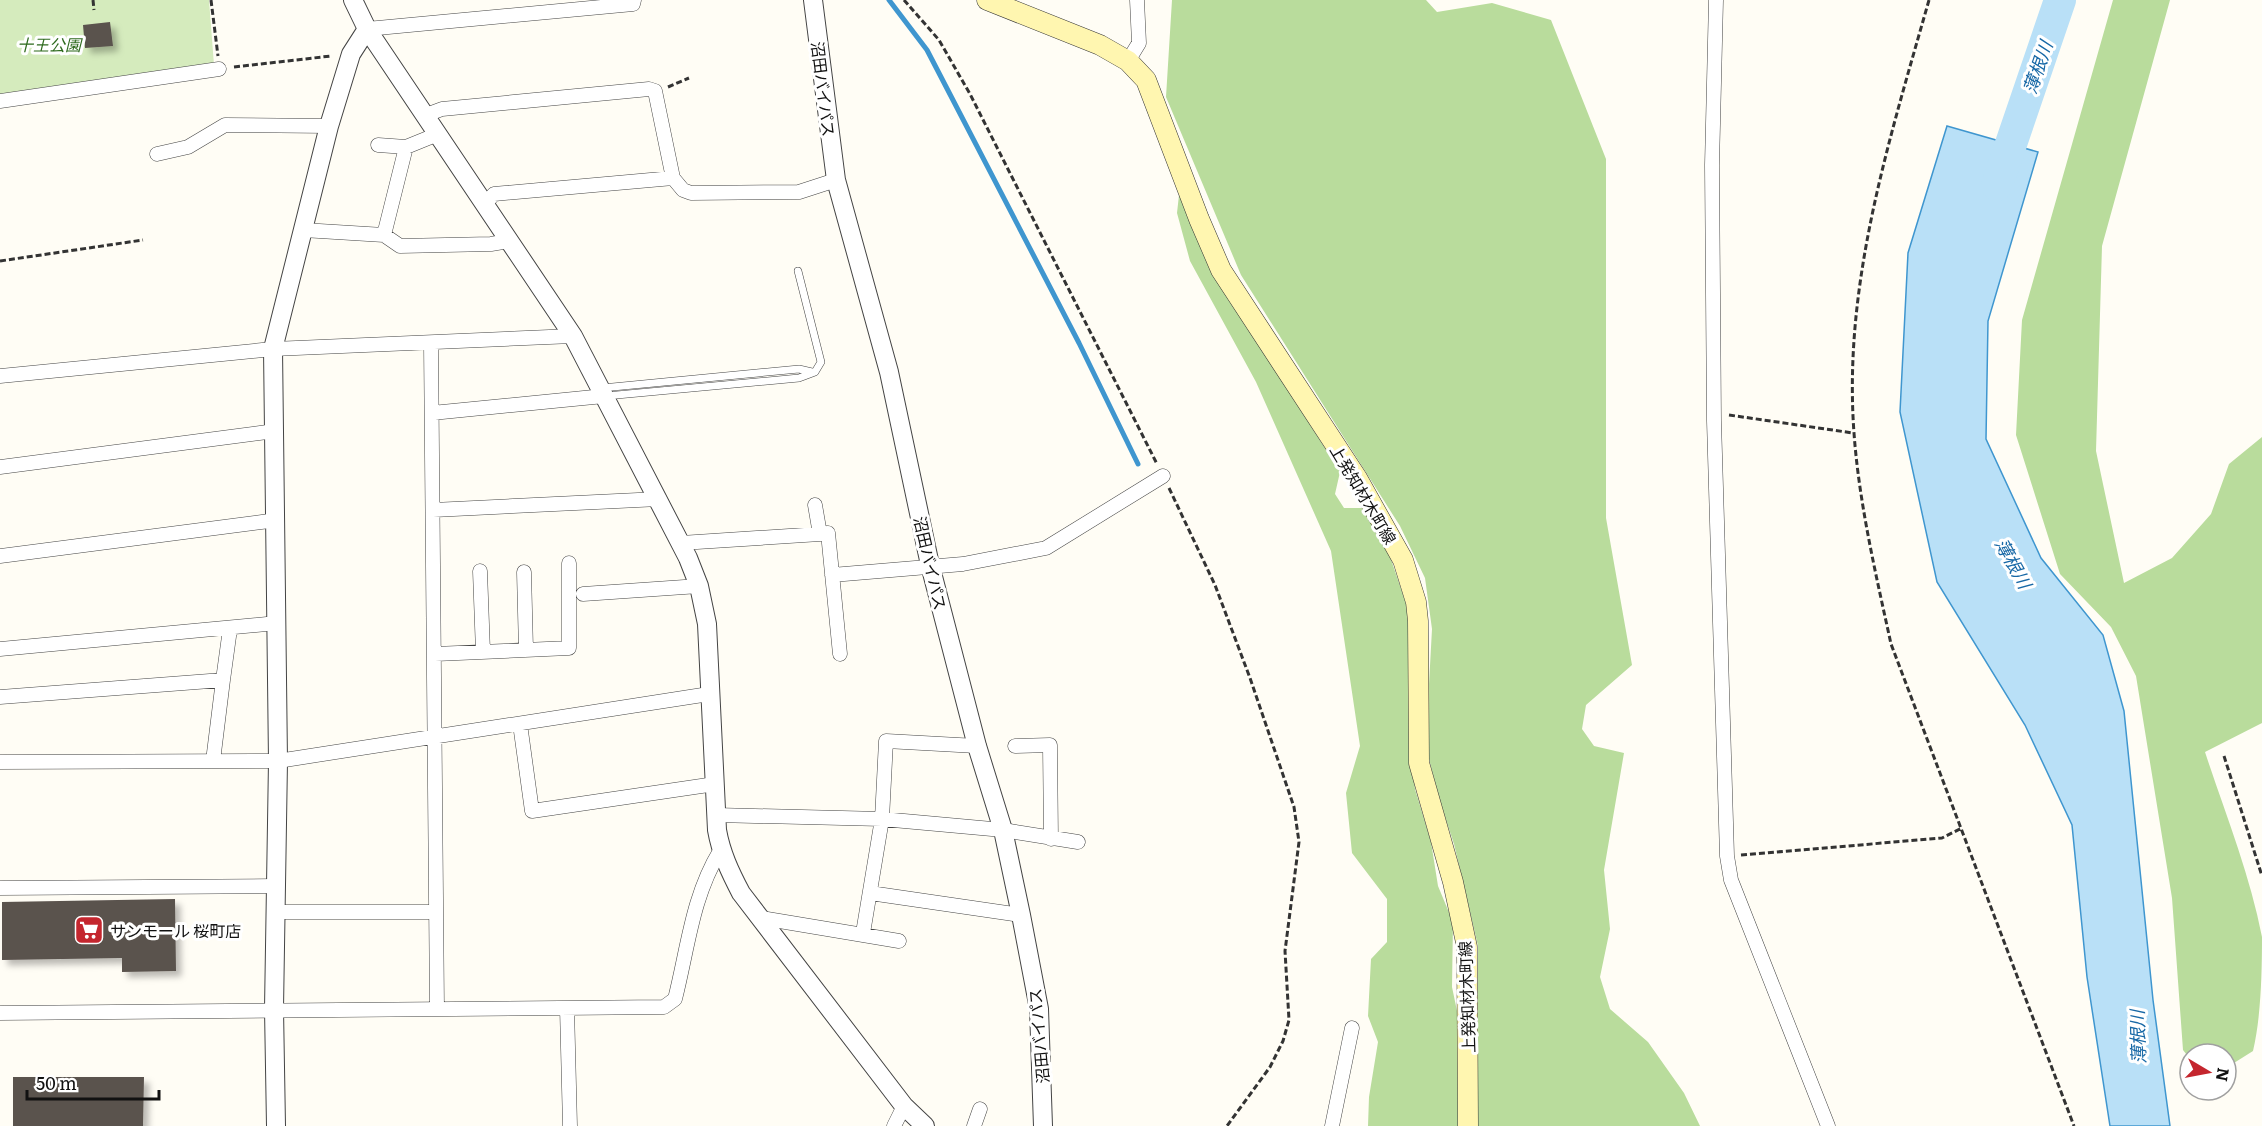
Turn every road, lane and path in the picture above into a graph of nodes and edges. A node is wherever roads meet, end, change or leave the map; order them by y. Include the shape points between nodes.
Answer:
1 (93, 0) edge
2 (211, 0) edge
3 (353, 0) edge
4 (634, 0) edge
5 (813, 0) edge
6 (904, 0) edge
7 (987, 0) edge
8 (1137, 0) edge
9 (1716, 0) edge
10 (1929, 0) edge
11 (94, 10) dead end
12 (367, 29) junction
13 (351, 54) junction
14 (1128, 61) junction
15 (219, 69) junction
16 (689, 78) dead end
17 (655, 91) junction
18 (0, 101) edge
19 (426, 115) junction
20 (329, 126) junction
21 (438, 134) junction
22 (378, 146) dead end
23 (406, 147) junction
24 (157, 154) dead end
25 (673, 178) junction
26 (836, 180) junction
27 (485, 204) junction
28 (303, 230) junction
29 (384, 235) junction
30 (143, 240) dead end
31 (509, 240) junction
32 (0, 261) edge
33 (798, 271) dead end
34 (573, 336) junction
35 (431, 343) junction
36 (273, 349) junction
37 (0, 376) edge
38 (602, 393) junction
39 (432, 413) junction
40 (1714, 421) junction
41 (275, 431) junction
42 (1854, 433) junction
43 (0, 467) edge
44 (1163, 476) junction
45 (659, 499) junction
46 (815, 505) dead end
47 (433, 510) junction
48 (277, 520) junction
49 (820, 534) junction
50 (681, 543) junction
51 (0, 556) edge
52 (569, 563) dead end
53 (930, 565) junction
54 (480, 571) dead end
55 (524, 572) dead end
56 (832, 575) junction
57 (699, 586) junction
58 (583, 594) dead end
59 (277, 623) junction
60 (230, 629) junction
61 (0, 649) edge
62 (526, 650) junction
63 (483, 652) junction
64 (435, 654) junction
65 (840, 654) dead end
66 (223, 680) junction
67 (709, 694) junction
68 (0, 697) edge
69 (520, 724) junction
70 (435, 737) junction
71 (977, 746) junction
72 (1015, 746) dead end
73 (2224, 756) dead end
74 (213, 761) junction
75 (278, 761) junction
76 (0, 762) edge
77 (715, 784) junction
78 (716, 815) junction
79 (882, 819) junction
80 (1962, 828) junction
81 (1003, 830) junction
82 (1051, 839) junction
83 (1078, 842) dead end
84 (720, 851) junction
85 (1727, 856) junction
86 (2262, 876) edge
87 (276, 886) junction
88 (0, 888) edge
89 (870, 894) junction
90 (275, 912) junction
91 (436, 912) junction
92 (1021, 915) junction
93 (761, 918) junction
94 (863, 933) junction
95 (899, 941) dead end
96 (567, 1008) junction
97 (274, 1009) junction
98 (437, 1009) junction
99 (0, 1013) edge
100 (1352, 1028) dead end
101 (904, 1106) junction
102 (981, 1109) dead end
103 (276, 1126) edge
104 (570, 1126) edge
105 (894, 1126) edge
106 (925, 1126) edge
107 (974, 1126) edge
108 (1043, 1126) edge
109 (1227, 1126) edge
110 (1332, 1126) edge
111 (1468, 1126) edge
112 (1828, 1126) edge
113 (2074, 1126) edge

1 - 11 path
2 - 15 path
3 - 12 street
4 - 12 street via 633,4
5 - 26 street, 沼田バイパス
6 - 44 path via 939,40 970,94
7 - 14 main road, 上発知材木町線 via 1100,45
8 - 14 street via 1139,43
9 - 40 street via 1712,165
10 - 42 path via 1880,171 1864,246 1853,376
12 - 13 street
12 - 19 street
13 - 15 path
13 - 20 street
14 - 111 main road, 上発知材木町線 via 1153,94 1221,270 1357,478 1403,560 1410,580 1418,621 1419,763 1467,947
15 - 18 street
16 - 17 path
17 - 19 street via 442,109
17 - 25 street
19 - 21 street
20 - 24 street via 225,125 188,147
20 - 28 street
21 - 23 street
21 - 27 street
22 - 23 street
23 - 29 street
25 - 26 street via 682,190 691,193 799,192
25 - 27 street via 494,194
26 - 53 street, 沼田バイパス via 889,372
27 - 31 street
28 - 29 street
28 - 36 street
29 - 31 street via 400,246 491,244
30 - 32 path
31 - 34 street
33 - 38 lane via 821,362 815,372 798,369
34 - 35 street
34 - 38 street
35 - 36 street
35 - 39 street
36 - 37 street
36 - 41 street
38 - 39 street
38 - 45 street
39 - 47 street
40 - 42 path via 1726,414
40 - 85 street
41 - 43 street
41 - 48 street
42 - 80 path via 1876,578 1891,644
44 - 53 street via 1046,548 963,564
44 - 109 path via 1215,585 1246,668 1294,807 1299,842 1285,951 1289,1020 1270,1067
45 - 47 street
45 - 50 street
46 - 49 street
47 - 64 street
48 - 51 street
48 - 59 street
49 - 50 street
49 - 56 street via 828,533
50 - 57 street
52 - 62 street via 569,648
53 - 56 street
53 - 71 street, 沼田バイパス
54 - 63 street
55 - 62 street
56 - 65 street
57 - 58 street
57 - 67 street via 707,624
59 - 60 street
59 - 75 street
60 - 61 street
60 - 66 street
62 - 63 street
63 - 64 street
64 - 70 street
66 - 68 street
66 - 74 street
67 - 69 street
67 - 77 street
69 - 70 street
69 - 77 street via 532,812
70 - 75 street
70 - 91 street
71 - 79 street via 886,741
71 - 81 street, 沼田バイパス
72 - 82 street via 1050,745
73 - 86 path
74 - 75 street
74 - 76 street
75 - 87 street
77 - 78 street
78 - 79 street
78 - 84 street
79 - 81 street
79 - 89 street
80 - 85 path via 1942,838
80 - 113 path
81 - 82 street
81 - 92 street, 沼田バイパス
82 - 83 street
84 - 93 street via 741,893
84 - 96 street via 709,869 690,924 675,999 664,1007
85 - 112 street via 1731,880
87 - 88 street
87 - 90 street
89 - 92 street
89 - 94 street
90 - 91 street
90 - 97 street
91 - 98 street
92 - 108 street, 沼田バイパス via 1039,1009
93 - 94 street
93 - 101 street
94 - 95 street
96 - 98 street
96 - 104 street
97 - 98 street
97 - 99 street
97 - 103 street
100 - 110 street
101 - 105 street
101 - 106 street
102 - 107 street

